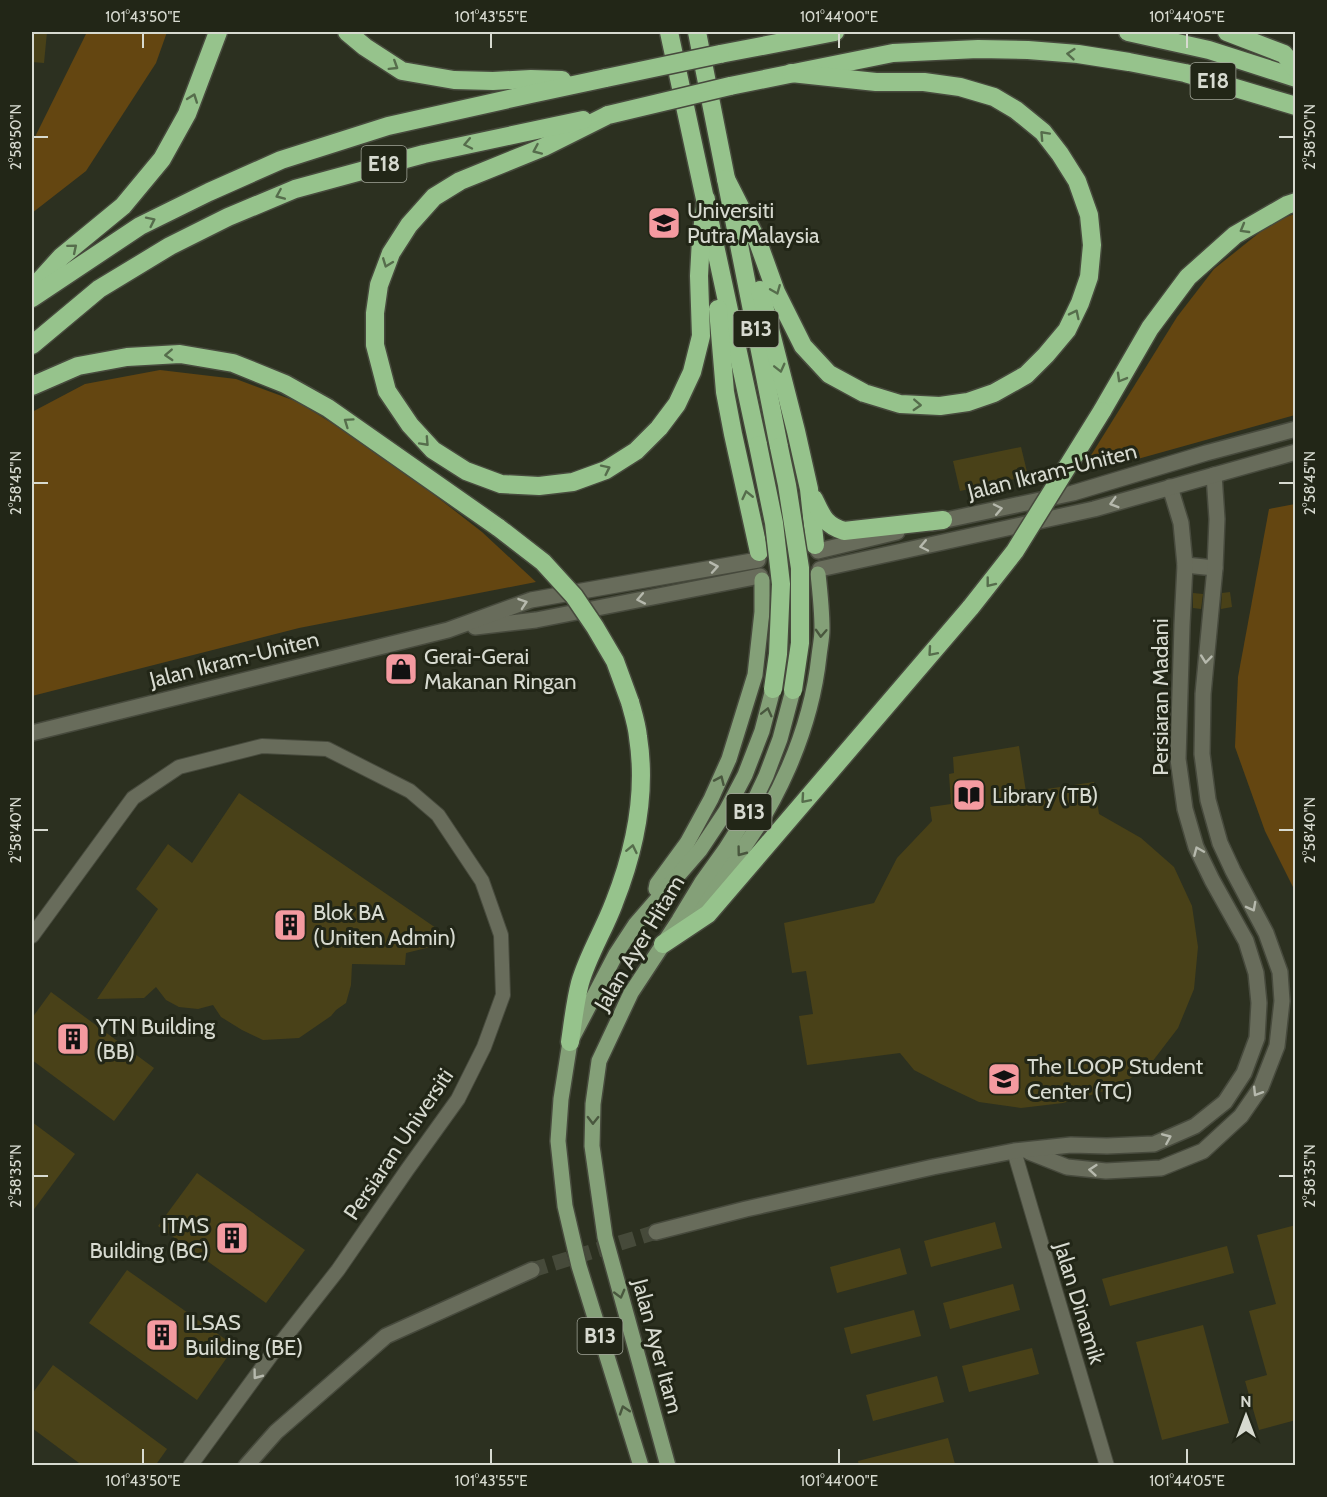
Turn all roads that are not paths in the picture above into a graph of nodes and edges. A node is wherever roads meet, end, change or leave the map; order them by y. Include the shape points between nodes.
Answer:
1 (218, 32) edge
2 (347, 32) edge
3 (669, 32) edge
4 (697, 32) edge
5 (835, 32) edge
6 (1128, 32) edge
7 (1227, 32) edge
8 (786, 36) edge
9 (1296, 69) edge
10 (792, 73) junction
11 (1296, 78) edge
12 (597, 80) junction
13 (1296, 106) edge
14 (608, 115) junction
15 (726, 179) junction
16 (706, 199) junction
17 (1296, 202) edge
18 (733, 212) junction
19 (714, 241) junction
20 (32, 289) edge
21 (32, 298) edge
22 (32, 345) edge
23 (32, 386) edge
24 (1296, 429) edge
25 (1296, 452) edge
26 (1214, 475) junction
27 (1170, 487) junction
28 (809, 489) junction
29 (943, 520) junction
30 (816, 548) junction
31 (759, 556) junction
32 (1185, 565) junction
33 (1215, 568) junction
34 (819, 572) junction
35 (761, 578) junction
36 (1182, 625) junction
37 (1209, 628) junction
38 (448, 630) junction
39 (773, 689) joint
40 (793, 690) joint
41 (32, 733) edge
42 (1233, 871) junction
43 (1212, 880) junction
44 (652, 904) junction
45 (679, 920) junction
46 (32, 936) edge
47 (663, 944) junction
48 (1282, 1001) junction
49 (1259, 1003) junction
50 (570, 1042) junction
51 (1020, 1151) junction
52 (656, 1232) tunnel mouth
53 (604, 1238) joint
54 (532, 1270) tunnel mouth
55 (190, 1466) edge
56 (246, 1466) edge
57 (641, 1466) edge
58 (668, 1466) edge
59 (1107, 1466) edge

20 -> 1 highway via 62,257 123,206 162,159 188,114
2 -> 12 highway via 402,71 454,80
3 - 16 highway
4 - 15 highway
5 - 8 highway, E18
6 - 11 highway, E18 via 1209,50
7 - 9 highway via 1284,54
8 - 12 highway, E18, bridge
13 -> 10 highway, E18 via 1185,73 1078,54 1028,50 893,53
10 - 14 highway, E18, bridge
15 -> 10 highway via 803,346 829,374 864,393 900,404 940,406 968,402 1026,375 1067,330 1089,277 1089,215 1077,181 1043,132 994,97 960,87
21 -> 12 highway, E18 via 140,226 281,160 388,126
14 -> 16 highway via 544,147 460,181 434,197 391,253 379,285 375,345 387,391 433,450 466,471 501,484 539,486 573,482 606,470 636,451 677,404 693,372 701,336 699,276
14 -> 22 highway, E18 via 424,154 295,189 170,246 99,290
15 - 18 highway
16 - 19 highway, B13
17 -> 47 highway, bridge via 1235,235 1188,277 1150,328 1014,551 971,607 708,914
18 -> 28 highway via 747,242
18 - 40 highway, B13, bridge via 800,568 800,643
31 -> 19 highway via 725,392 713,271
19 - 39 highway, B13, bridge via 774,523 782,584
50 -> 23 highway, bridge via 580,982 629,863 639,816 642,773 630,702 615,661 574,596 543,562 499,528 328,408 285,384 233,363 180,354 127,357 78,366
29 -> 24 street, Jalan Ikram-Uniten via 1073,493
25 - 26 street, Jalan Ikram-Uniten
26 - 27 street, Jalan Ikram-Uniten
26 - 33 street, Persiaran Madani
27 - 32 street, Persiaran Madani via 1181,523
27 -> 34 street, Jalan Ikram-Uniten via 1094,509
28 - 29 highway via 824,519 844,531
28 - 30 highway
29 - 30 street, Jalan Ikram-Uniten
30 - 31 street via 799,534 780,533 764,544
30 - 34 street
31 - 35 street
38 -> 31 street, Jalan Ikram-Uniten via 531,600
32 - 33 street
32 - 36 street, Persiaran Madani
33 - 37 street, Persiaran Madani
34 - 35 street via 813,583 797,594 777,592
34 -> 45 main road via 822,630 817,680 783,778 746,846 699,906
35 -> 38 street, Jalan Ikram-Uniten via 536,620
44 -> 35 main road via 657,884 687,843 729,759 755,675 762,612
36 - 37 street
43 -> 36 street, Persiaran Madani via 1196,847 1185,809 1178,759
37 -> 42 street, Persiaran Madani via 1202,754 1208,800
38 - 41 street, Jalan Ikram-Uniten
44 -> 39 main road, Jalan Ayer Hitam / B13 via 699,850 726,811 762,731
40 - 45 main road, Jalan Ayer Hitam / B13 via 780,739 749,812
42 - 43 street
42 -> 48 street, Persiaran Madani via 1266,933 1280,972
43 - 49 street, Persiaran Madani via 1246,941 1256,973
44 - 50 main road, Jalan Ayer Hitam / B13 via 616,954
45 - 47 main road, Jalan Ayer Hitam / B13
46 -> 55 street, Persiaran Universiti via 133,798 179,767 262,746 327,749 410,791 438,815 482,880 501,935 502,995 484,1047 458,1099 338,1270
47 -> 53 main road, Jalan Ayer Hitam / B13 via 631,993 599,1062 592,1146
48 - 49 street
48 -> 51 street, Persiaran Madani via 1277,1046 1261,1087 1241,1116 1203,1151 1161,1168 1106,1171 1067,1167
51 -> 49 street, Persiaran Madani via 1071,1144 1154,1144 1196,1126 1225,1102 1244,1073 1257,1038
57 -> 50 main road, Jalan Ayer Hitam / B13 via 579,1266 565,1206 558,1141
51 - 52 street via 922,1169
51 - 59 street, Jalan Dinamik
53 -> 58 main road, Jalan Ayer Itam / B13
54 - 56 street via 386,1336 276,1432

